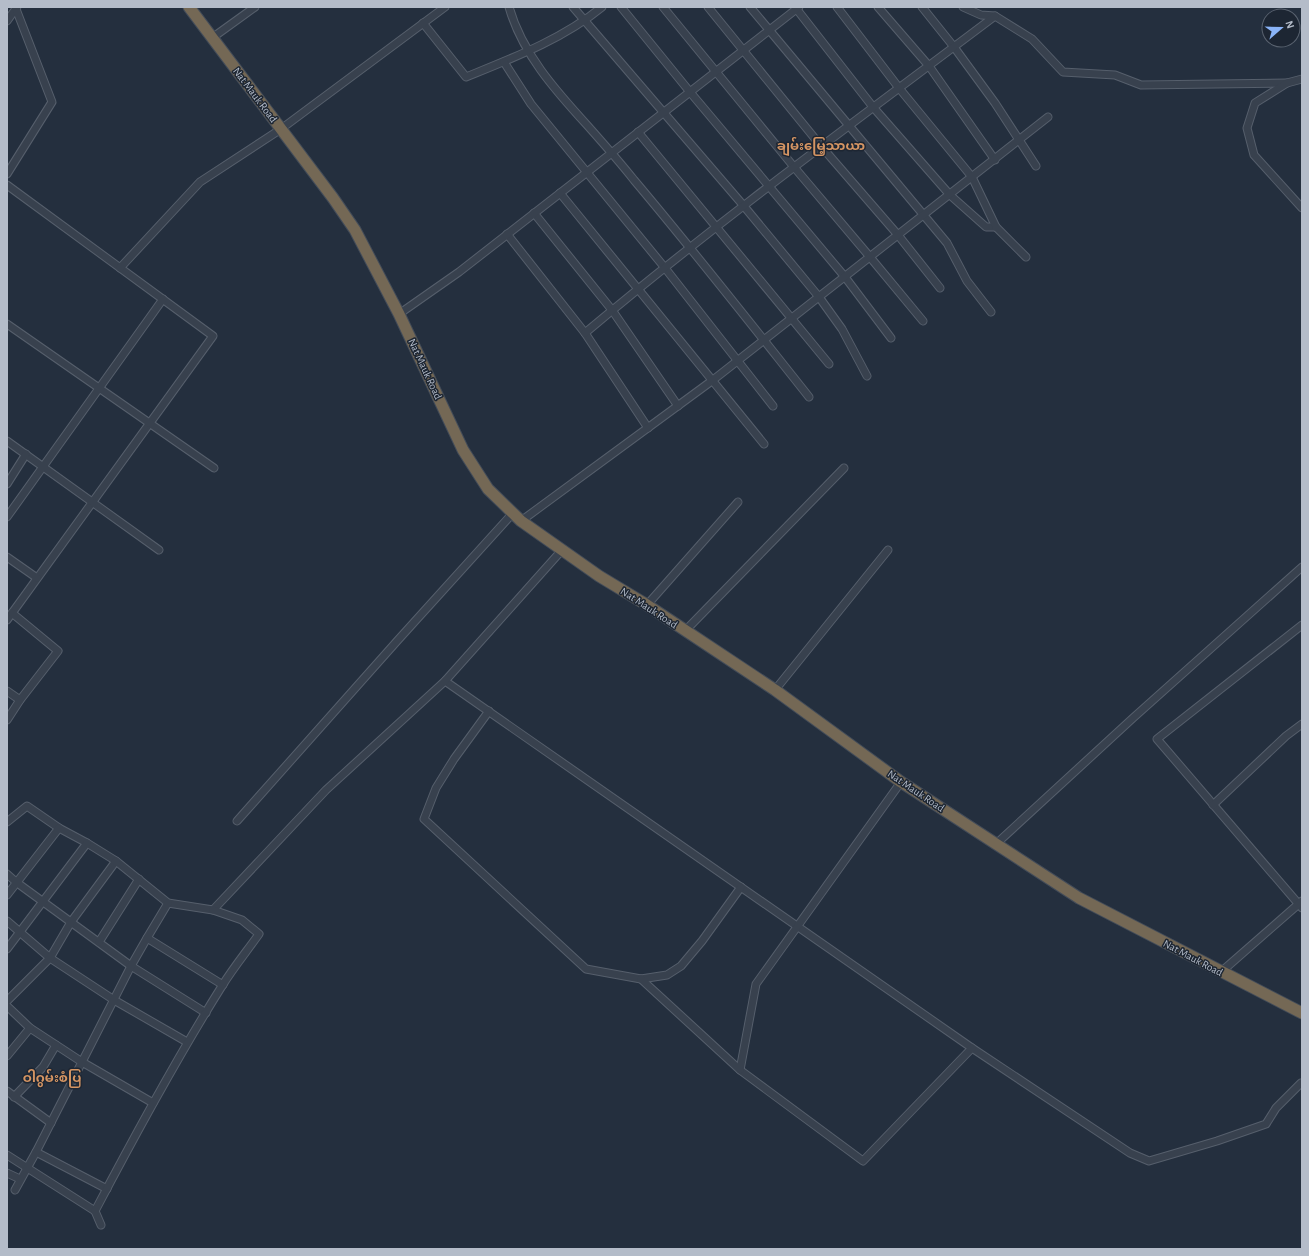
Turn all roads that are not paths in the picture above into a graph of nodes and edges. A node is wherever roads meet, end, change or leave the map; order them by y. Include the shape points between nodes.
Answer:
1 (188, 7) edge
2 (255, 7) edge
3 (445, 7) edge
4 (509, 7) edge
5 (573, 7) edge
6 (602, 7) edge
7 (621, 7) edge
8 (663, 7) edge
9 (708, 7) edge
10 (750, 7) edge
11 (837, 7) edge
12 (878, 7) edge
13 (922, 7) edge
14 (963, 7) edge
15 (17, 8) edge
16 (797, 8) edge
17 (995, 16) junction
18 (7, 21) edge
19 (584, 22) junction
20 (423, 24) junction
21 (769, 30) junction
22 (212, 38) junction
23 (954, 47) junction
24 (528, 51) junction
25 (743, 51) junction
26 (504, 62) junction
27 (929, 66) junction
28 (716, 71) junction
29 (1302, 79) edge
30 (1287, 83) junction
31 (899, 88) junction
32 (690, 92) junction
33 (873, 108) junction
34 (663, 112) junction
35 (1048, 118) dead end
36 (848, 126) junction
37 (281, 129) junction
38 (638, 132) junction
39 (1019, 140) junction
40 (821, 146) junction
41 (612, 152) junction
42 (995, 160) junction
43 (1036, 166) dead end
44 (794, 167) junction
45 (586, 173) junction
46 (7, 174) edge
47 (972, 177) junction
48 (7, 185) edge
49 (769, 186) junction
50 (560, 193) junction
51 (950, 195) junction
52 (743, 205) junction
53 (1302, 208) edge
54 (534, 213) junction
55 (924, 215) junction
56 (717, 226) junction
57 (996, 227) junction
58 (507, 234) junction
59 (898, 235) junction
60 (691, 247) junction
61 (870, 257) junction
62 (1026, 257) dead end
63 (120, 268) junction
64 (665, 268) junction
65 (845, 277) junction
66 (940, 288) dead end
67 (638, 289) junction
68 (819, 297) junction
69 (163, 300) junction
70 (612, 310) junction
71 (991, 312) dead end
72 (399, 314) junction
73 (792, 318) junction
74 (923, 322) dead end
75 (7, 324) edge
76 (585, 333) junction
77 (891, 338) dead end
78 (764, 340) junction
79 (737, 361) junction
80 (829, 364) dead end
81 (867, 376) dead end
82 (713, 380) junction
83 (100, 388) junction
84 (809, 397) dead end
85 (678, 406) junction
86 (773, 406) dead end
87 (150, 422) junction
88 (648, 428) junction
89 (7, 440) edge
90 (764, 444) dead end
91 (26, 454) junction
92 (43, 467) junction
93 (214, 468) dead end
94 (844, 468) dead end
95 (7, 484) edge
96 (92, 502) junction
97 (738, 502) dead end
98 (7, 517) edge
99 (517, 517) junction
100 (159, 550) dead end
101 (562, 550) junction
102 (888, 550) dead end
103 (7, 556) edge
104 (1302, 567) edge
105 (37, 578) junction
106 (647, 605) junction
107 (12, 613) junction
108 (7, 620) edge
109 (1302, 625) edge
110 (685, 631) junction
111 (445, 681) junction
112 (775, 690) junction
113 (7, 691) edge
114 (20, 700) junction
115 (489, 711) junction
116 (7, 720) edge
117 (1302, 724) edge
118 (901, 782) junction
119 (1213, 805) junction
120 (237, 821) dead end
121 (7, 822) edge
122 (59, 828) junction
123 (87, 843) junction
124 (996, 844) junction
125 (116, 861) junction
126 (7, 874) edge
127 (139, 880) junction
128 (16, 882) junction
129 (741, 887) junction
130 (7, 895) edge
131 (43, 902) junction
132 (168, 903) junction
133 (1301, 904) edge
134 (213, 910) junction
135 (7, 921) edge
136 (71, 922) junction
137 (798, 926) junction
138 (20, 932) junction
139 (146, 938) junction
140 (99, 942) junction
141 (7, 949) edge
142 (50, 958) junction
143 (131, 966) junction
144 (1221, 972) junction
145 (641, 980) junction
146 (223, 985) junction
147 (114, 1000) junction
148 (7, 1001) edge
149 (7, 1006) edge
150 (1300, 1009) edge
151 (206, 1013) junction
152 (30, 1028) junction
153 (187, 1042) junction
154 (56, 1045) junction
155 (972, 1048) junction
156 (7, 1056) edge
157 (82, 1062) junction
158 (740, 1070) junction
159 (1301, 1083) edge
160 (7, 1091) edge
161 (14, 1097) junction
162 (153, 1103) junction
163 (51, 1123) junction
164 (36, 1152) junction
165 (7, 1155) edge
166 (26, 1167) junction
167 (7, 1172) edge
168 (20, 1179) junction
169 (106, 1189) junction
170 (15, 1190) dead end
171 (94, 1211) junction
172 (100, 1225) dead end

1 - 22 highway, Nat Mauk Road
2 - 22 street
3 - 20 street
4 - 24 street
5 - 19 street
6 - 19 street
7 - 32 street
8 - 28 street
9 - 25 street
10 - 21 street
11 - 31 street
12 - 27 street
13 - 23 street
14 - 17 street via 981,15
15 - 18 street
15 - 46 street via 52,102
16 - 21 street
16 - 33 street
17 - 23 street
17 - 30 street via 1032,39 1063,72 1115,75 1141,86
19 - 24 street
19 - 34 street
20 - 26 street via 466,77
20 - 37 street
21 - 25 street
21 - 36 street
22 - 37 highway, Nat Mauk Road
23 - 27 street
23 - 39 street
24 - 26 street
24 - 41 street via 554,88
25 - 28 street
25 - 40 street
26 - 45 street via 531,104
27 - 31 street
27 - 42 street
28 - 32 street
28 - 44 street
29 - 30 street
30 - 53 street via 1255,103 1247,128 1254,155
31 - 33 street
31 - 47 street
32 - 34 street
32 - 49 street
33 - 36 street
33 - 51 street
34 - 38 street
34 - 52 street
35 - 39 street
36 - 40 street
36 - 55 street
37 - 63 street via 200,182
37 - 72 highway, Nat Mauk Road via 355,230
38 - 41 street
38 - 56 street
39 - 42 street
39 - 43 street
40 - 44 street
40 - 59 street
41 - 45 street
41 - 60 street
42 - 47 street
44 - 49 street
44 - 61 street
45 - 50 street
45 - 64 street
47 - 51 street
47 - 57 street
48 - 63 street
49 - 52 street
49 - 65 street
50 - 54 street
50 - 67 street
51 - 55 street
51 - 57 street via 986,227
52 - 56 street
52 - 68 street
54 - 58 street
54 - 70 street
55 - 59 street
55 - 71 street via 947,243 967,281
56 - 60 street
56 - 73 street
57 - 62 street
58 - 72 street
58 - 76 street
59 - 61 street
59 - 66 street
60 - 64 street
60 - 78 street
61 - 65 street
61 - 74 street
63 - 69 street
64 - 67 street
64 - 79 street
65 - 68 street
65 - 77 street
67 - 70 street
67 - 82 street
68 - 73 street
68 - 81 street via 842,329
69 - 83 street
69 - 87 street via 213,336
70 - 76 street
70 - 85 street
72 - 99 highway, Nat Mauk Road via 463,450 488,489
73 - 78 street
73 - 80 street
75 - 83 street
76 - 88 street
78 - 79 street
78 - 84 street
79 - 82 street
79 - 86 street
82 - 85 street
82 - 90 street
83 - 87 street
83 - 92 street
85 - 88 street
87 - 93 street
87 - 96 street
88 - 99 street
89 - 91 street
91 - 92 street
91 - 95 street
92 - 96 street
92 - 98 street
94 - 110 street
96 - 100 street
96 - 105 street
97 - 106 street
99 - 101 highway, Nat Mauk Road
99 - 120 street via 398,640
101 - 106 highway, Nat Mauk Road
101 - 111 street
102 - 112 street
103 - 105 street
104 - 124 street
105 - 107 street
106 - 110 highway, Nat Mauk Road
107 - 108 street
107 - 114 street via 58,651
109 - 119 street via 1157,739
110 - 112 highway, Nat Mauk Road
111 - 115 street
111 - 134 street via 326,790
112 - 118 highway, Nat Mauk Road
113 - 114 street
114 - 116 street
115 - 129 street
115 - 145 street via 436,788 424,819 586,969
117 - 119 street
118 - 124 highway, Nat Mauk Road
118 - 137 street
119 - 133 street
121 - 122 street via 27,806
122 - 123 street
122 - 128 street
123 - 125 street
123 - 131 street
124 - 144 highway, Nat Mauk Road via 1079,898
125 - 127 street
125 - 136 street
126 - 128 street
127 - 132 street
127 - 140 street
128 - 130 street
128 - 131 street
129 - 137 street
129 - 145 street via 702,941 680,966 667,975
131 - 136 street
131 - 138 street
132 - 134 street
132 - 139 street
133 - 144 street
134 - 146 street via 242,920 259,934
135 - 138 street
136 - 140 street
136 - 142 street
137 - 155 street
137 - 158 street via 756,984
138 - 141 street
138 - 142 street
139 - 143 street
139 - 146 street
140 - 143 street
142 - 147 street
142 - 148 street
143 - 147 street
143 - 151 street
144 - 150 highway, Nat Mauk Road
145 - 158 street
146 - 151 street
147 - 153 street
147 - 157 street
149 - 152 street
151 - 153 street
152 - 154 street
152 - 156 street
153 - 162 street
154 - 157 street
154 - 161 street via 43,1067
155 - 158 street via 863,1161
155 - 159 street via 1130,1154 1149,1161 1266,1124 1276,1108
157 - 162 street
157 - 163 street
160 - 161 street
161 - 163 street
162 - 169 street
163 - 164 street
164 - 166 street
164 - 169 street
165 - 166 street
166 - 168 street
166 - 171 street
167 - 168 street
168 - 170 street
169 - 171 street
171 - 172 street

